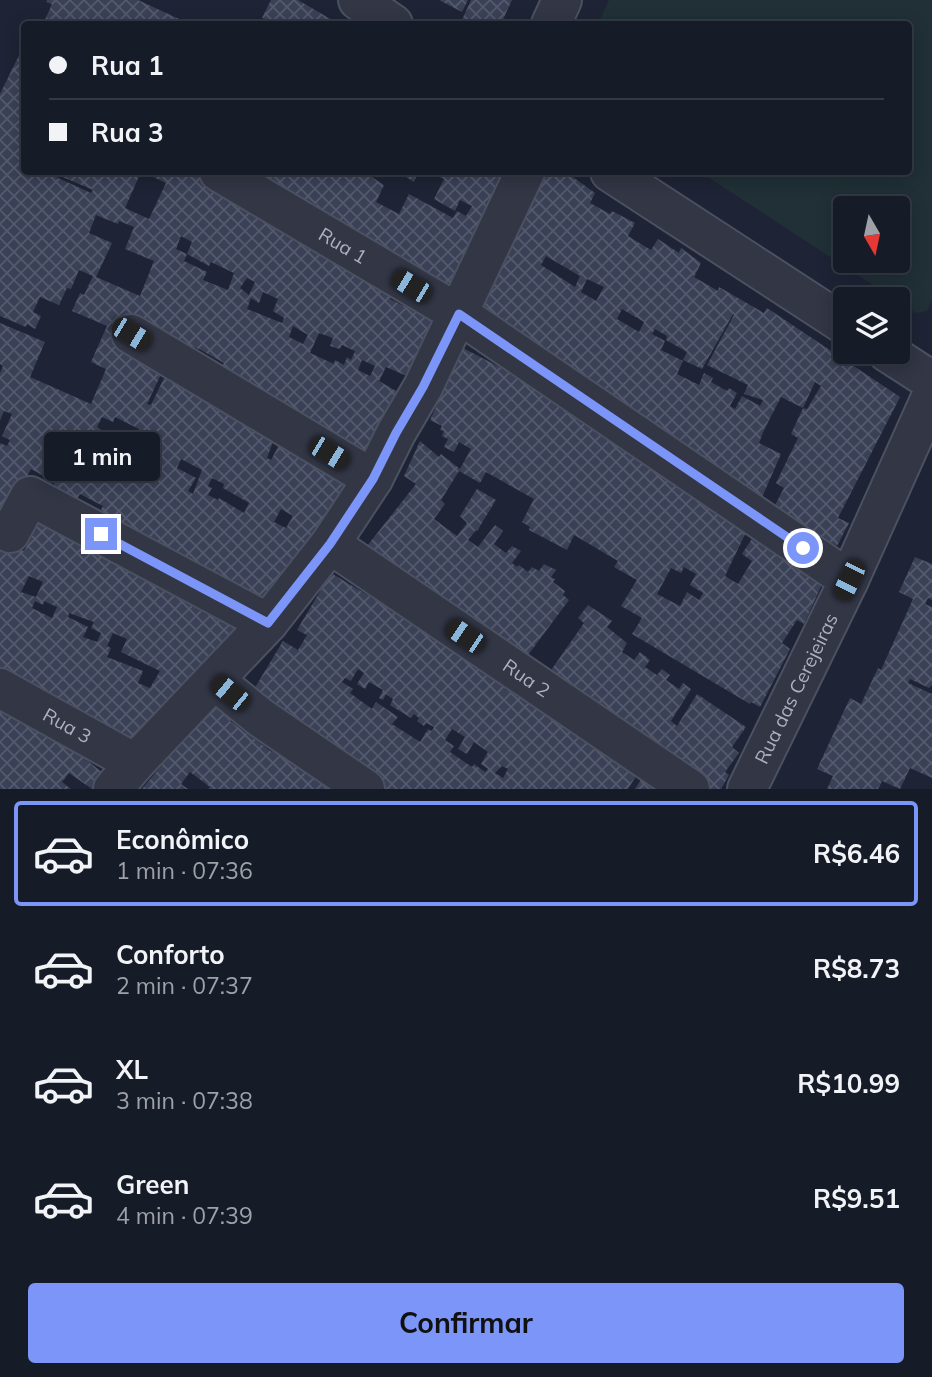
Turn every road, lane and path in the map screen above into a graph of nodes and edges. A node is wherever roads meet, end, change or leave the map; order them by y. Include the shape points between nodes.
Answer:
1 (358, 0) edge
2 (562, 0) edge
3 (389, 21) edge
4 (552, 21) edge
5 (224, 175) edge
6 (524, 175) edge
7 (615, 175) edge
8 (459, 314) junction
9 (833, 317) edge
10 (131, 334) dead end
11 (906, 364) edge
12 (932, 381) edge
13 (932, 395) edge
14 (373, 479) junction
15 (10, 533) dead end
16 (330, 544) junction
17 (849, 580) junction
18 (268, 623) junction
19 (214, 680) junction
20 (0, 688) edge
21 (124, 776) edge
22 (365, 789) edge
23 (690, 789) edge
24 (747, 789) edge

1 - 3 street
2 - 4 street
5 - 8 street, Rua 1
6 - 8 street
7 - 9 street
8 - 14 street
8 - 17 street, Rua 1
10 - 14 street
11 - 12 street
13 - 17 street, Rua das Cerejeiras
14 - 16 street
15 - 18 street via 30,496
16 - 18 street
16 - 23 street, Rua 2
17 - 24 street, Rua das Cerejeiras
18 - 19 street
19 - 21 street
19 - 22 street
20 - 21 street, Rua 3

